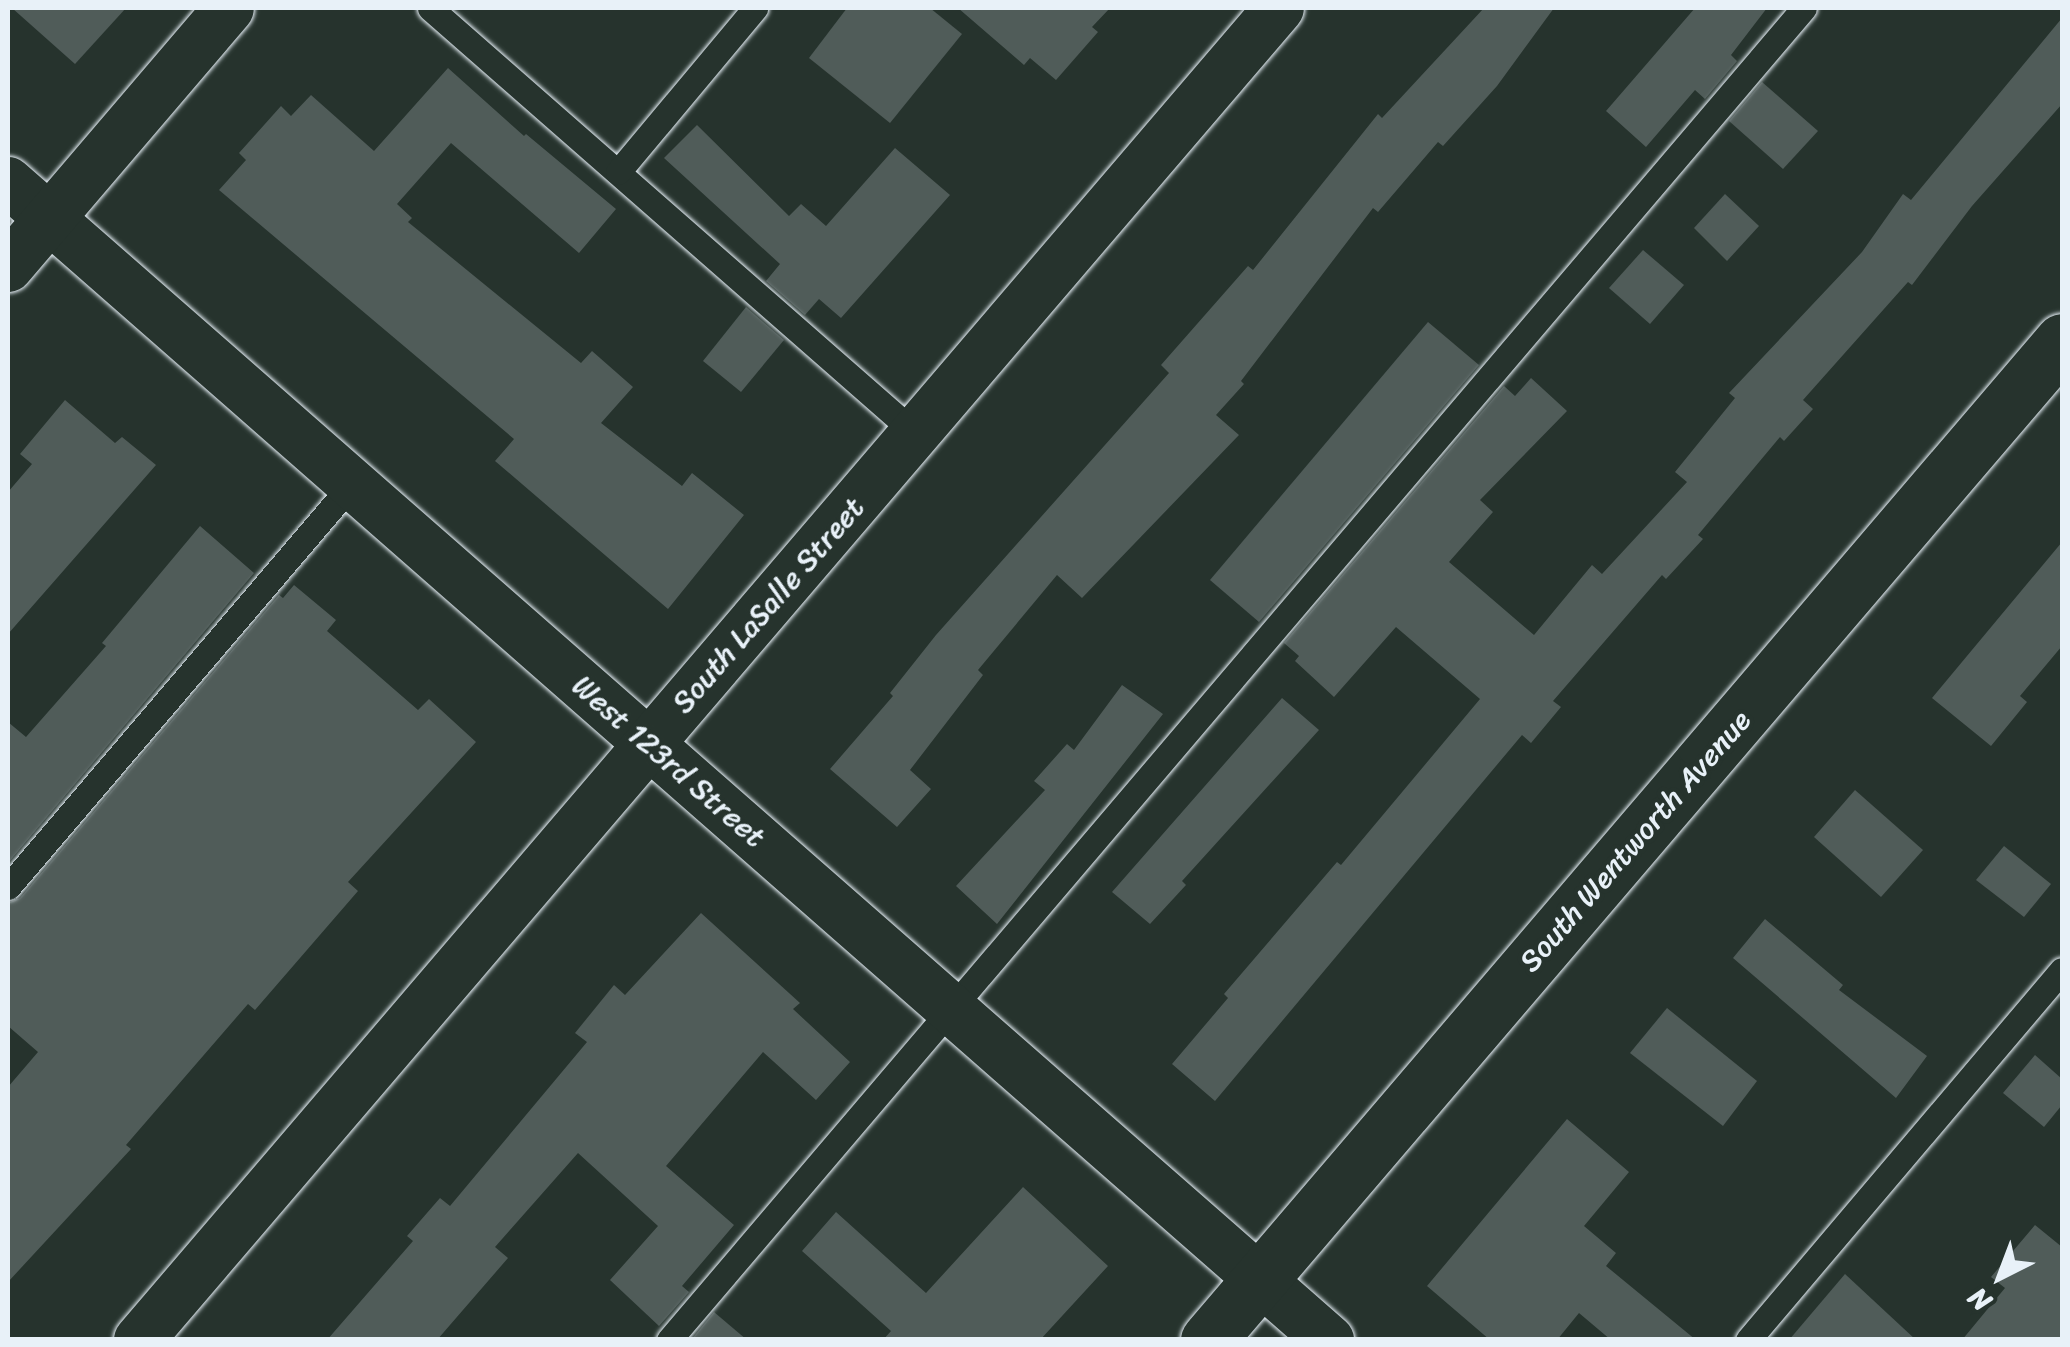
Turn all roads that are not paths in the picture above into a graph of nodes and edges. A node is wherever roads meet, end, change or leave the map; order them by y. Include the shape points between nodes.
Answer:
1 (228, 8) edge
2 (430, 8) edge
3 (756, 8) edge
4 (1279, 8) edge
5 (1804, 8) edge
6 (618, 172) junction
7 (8, 182) edge
8 (49, 219) junction
9 (8, 267) edge
10 (2062, 342) edge
11 (915, 433) junction
12 (352, 484) junction
13 (649, 744) junction
14 (8, 887) edge
15 (2062, 970) edge
16 (951, 1008) junction
17 (1260, 1279) junction
18 (139, 1340) edge
19 (669, 1340) edge
20 (1208, 1340) edge
21 (1329, 1340) edge
22 (1748, 1340) edge

1 - 8 street
2 - 6 lane
3 - 6 lane
4 - 11 street, South LaSalle Street
5 - 16 lane
6 - 11 lane
7 - 8 street, West 123rd Street
8 - 9 street
8 - 12 street, West 123rd Street
10 - 17 street, South Wentworth Avenue
11 - 13 street, South LaSalle Street
12 - 13 street, West 123rd Street
12 - 14 lane
13 - 16 street, West 123rd Street
13 - 18 street, South LaSalle Street
15 - 22 lane
16 - 17 street, West 123rd Street
16 - 19 lane
17 - 20 street, South Wentworth Avenue
17 - 21 street, West 123rd Street

